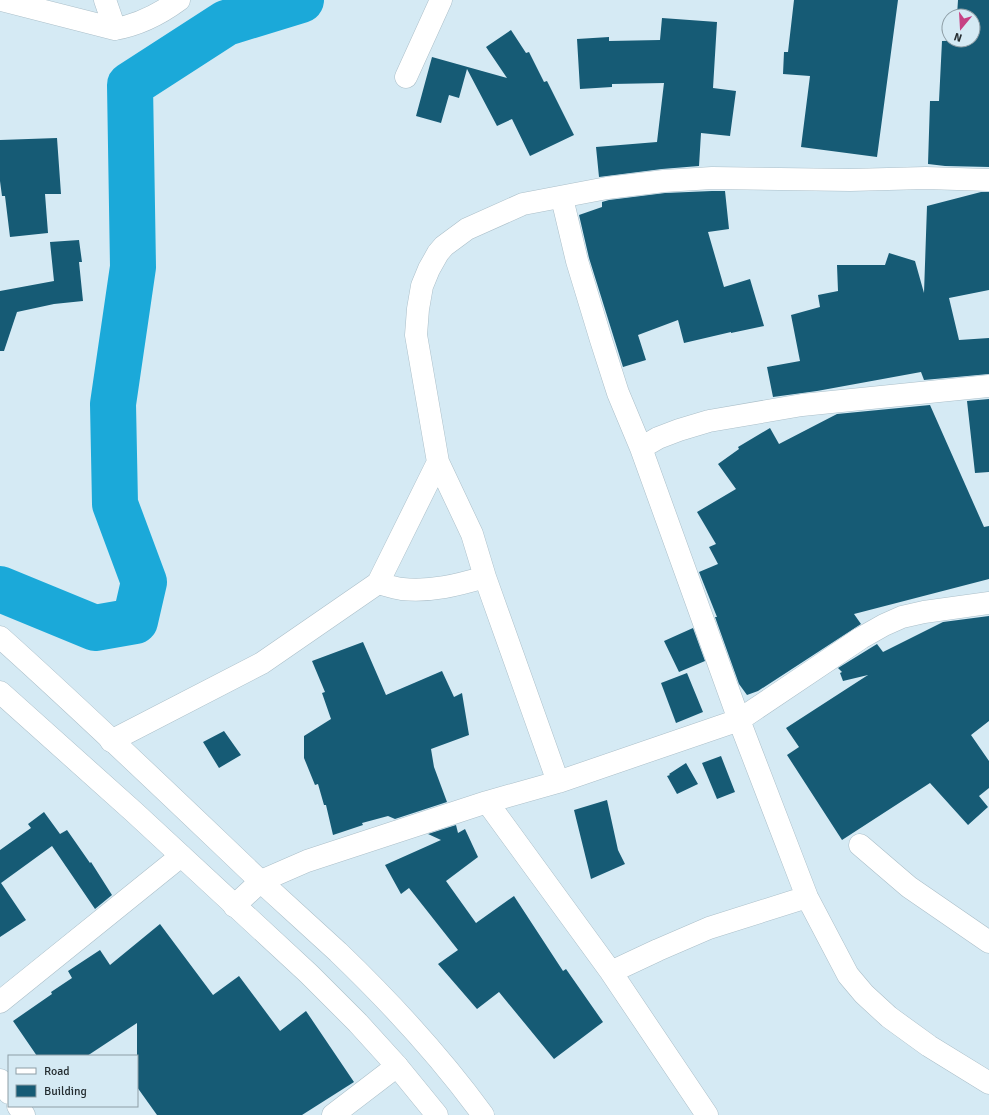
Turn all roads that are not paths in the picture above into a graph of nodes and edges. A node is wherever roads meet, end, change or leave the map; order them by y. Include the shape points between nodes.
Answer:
1 (1, 0) edge
2 (104, 0) edge
3 (179, 0) edge
4 (441, 0) edge
5 (115, 29) junction
6 (406, 77) dead end
7 (989, 180) edge
8 (562, 198) junction
9 (989, 386) edge
10 (641, 448) junction
11 (438, 462) junction
12 (485, 576) junction
13 (378, 583) junction
14 (989, 603) edge
15 (0, 637) edge
16 (0, 692) edge
17 (740, 720) junction
18 (111, 741) junction
19 (558, 782) junction
20 (487, 802) junction
21 (860, 845) dead end
22 (181, 856) junction
23 (261, 881) junction
24 (807, 897) junction
25 (234, 906) junction
26 (989, 942) edge
27 (612, 972) junction
28 (0, 1002) edge
29 (398, 1066) junction
30 (0, 1080) edge
31 (989, 1083) edge
32 (8, 1092) edge
33 (332, 1115) edge
34 (437, 1115) edge
35 (483, 1115) edge
36 (707, 1115) edge

1 - 5 street
2 - 5 street
3 - 5 street via 145,20 129,27
4 - 6 street
7 - 8 street via 712,178 607,188
8 - 10 street via 577,261 601,340 618,393
8 - 11 street via 523,204 467,229 444,246 429,269 422,286 416,335
9 - 10 street via 802,405 708,421 658,438
10 - 17 street
11 - 12 street via 472,534
11 - 13 street
12 - 13 street via 464,584 433,590 402,589
12 - 19 street
13 - 18 street via 262,663
14 - 17 street via 924,612 902,617 884,625
15 - 18 street
16 - 22 street
17 - 19 street
17 - 24 street
18 - 23 street
19 - 20 street
20 - 23 street via 307,861
20 - 27 street
21 - 26 street via 909,887
22 - 25 street
22 - 28 street
23 - 25 street
23 - 35 street via 401,1015
24 - 27 street via 709,928
24 - 31 street via 848,976 864,994 889,1017 929,1046
25 - 29 street via 309,974
27 - 36 street
29 - 33 street
29 - 34 street
30 - 32 street

